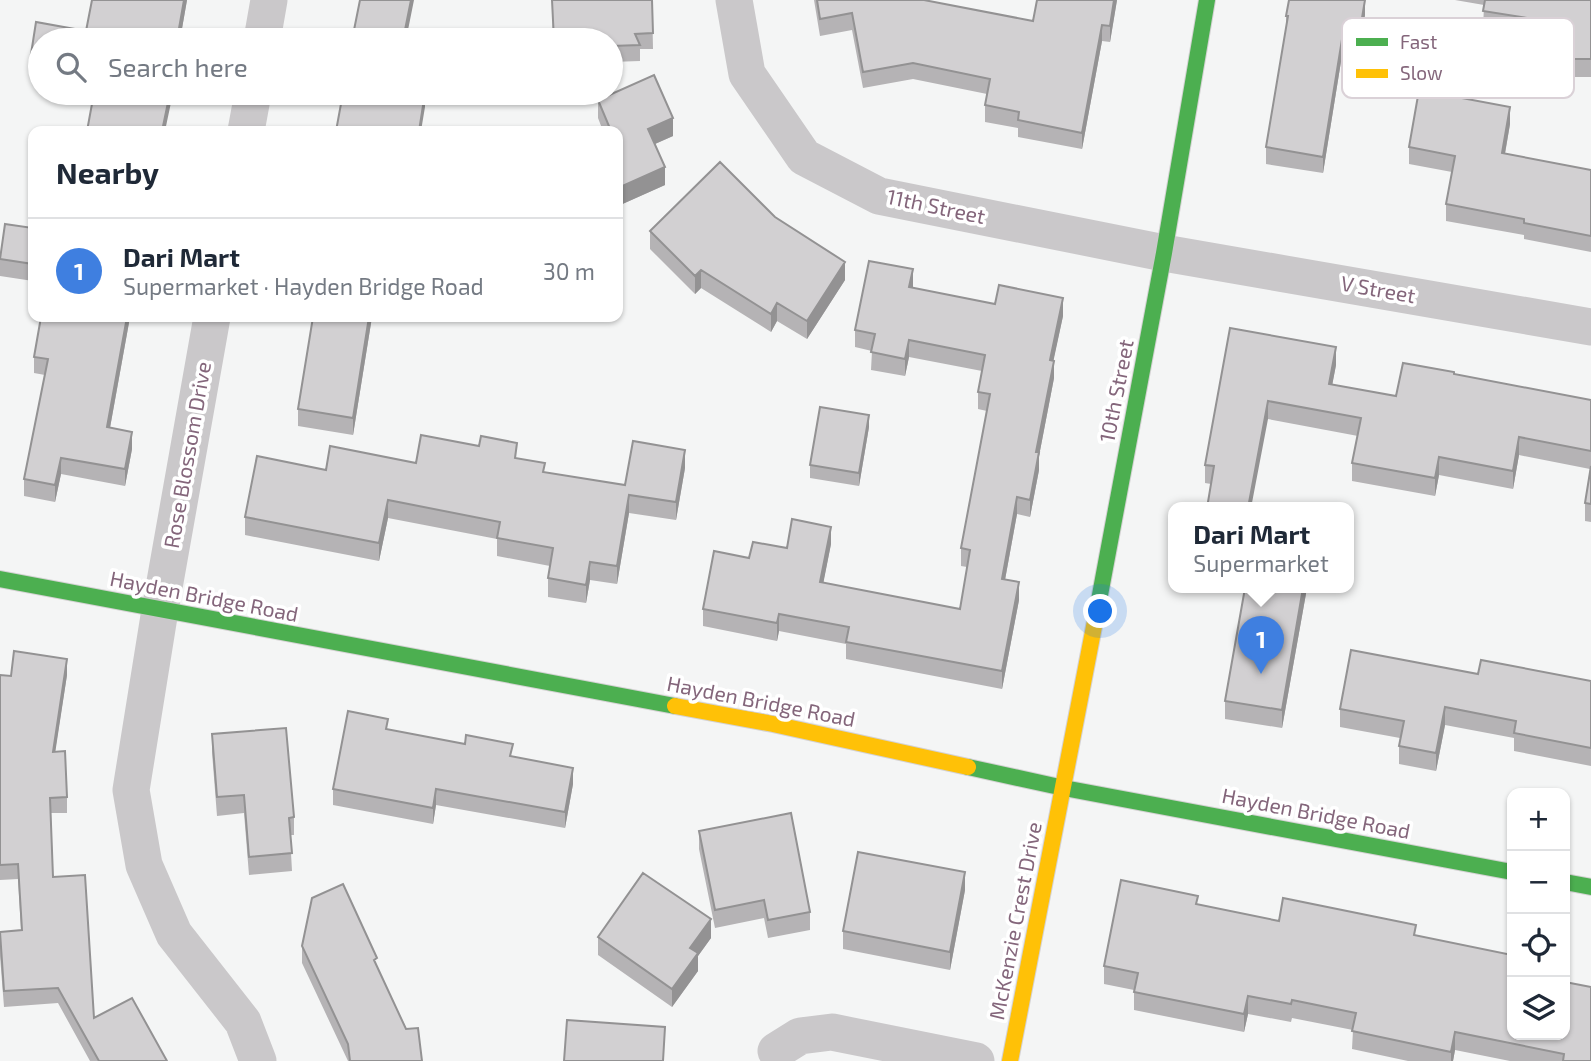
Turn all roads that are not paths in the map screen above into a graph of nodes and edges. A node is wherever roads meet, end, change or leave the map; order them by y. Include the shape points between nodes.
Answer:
1 (269, 0) edge
2 (734, 0) edge
3 (1206, 0) edge
4 (264, 28) edge
5 (251, 105) edge
6 (247, 126) edge
7 (1164, 253) junction
8 (211, 322) edge
9 (1591, 327) edge
10 (0, 579) edge
11 (160, 610) junction
12 (1064, 788) junction
13 (1507, 871) edge
14 (1570, 883) edge
15 (1591, 887) edge
16 (776, 1051) dead end
17 (258, 1061) edge
18 (976, 1061) edge
19 (1010, 1061) edge

1 - 4 street
2 - 7 street, 11th Street via 747,74 804,157 878,196
3 - 7 street, 10th Street
5 - 6 street
7 - 9 street, V Street
7 - 12 street, 10th Street
8 - 11 street, Rose Blossom Drive
10 - 11 street, Hayden Bridge Road
11 - 12 street, Hayden Bridge Road via 773,724
11 - 17 street, Rose Blossom Drive via 131,790 144,865 174,934 243,1022
12 - 13 street, Hayden Bridge Road
12 - 19 street, McKenzie Crest Drive
14 - 15 street
16 - 18 street via 800,1037 832,1032

